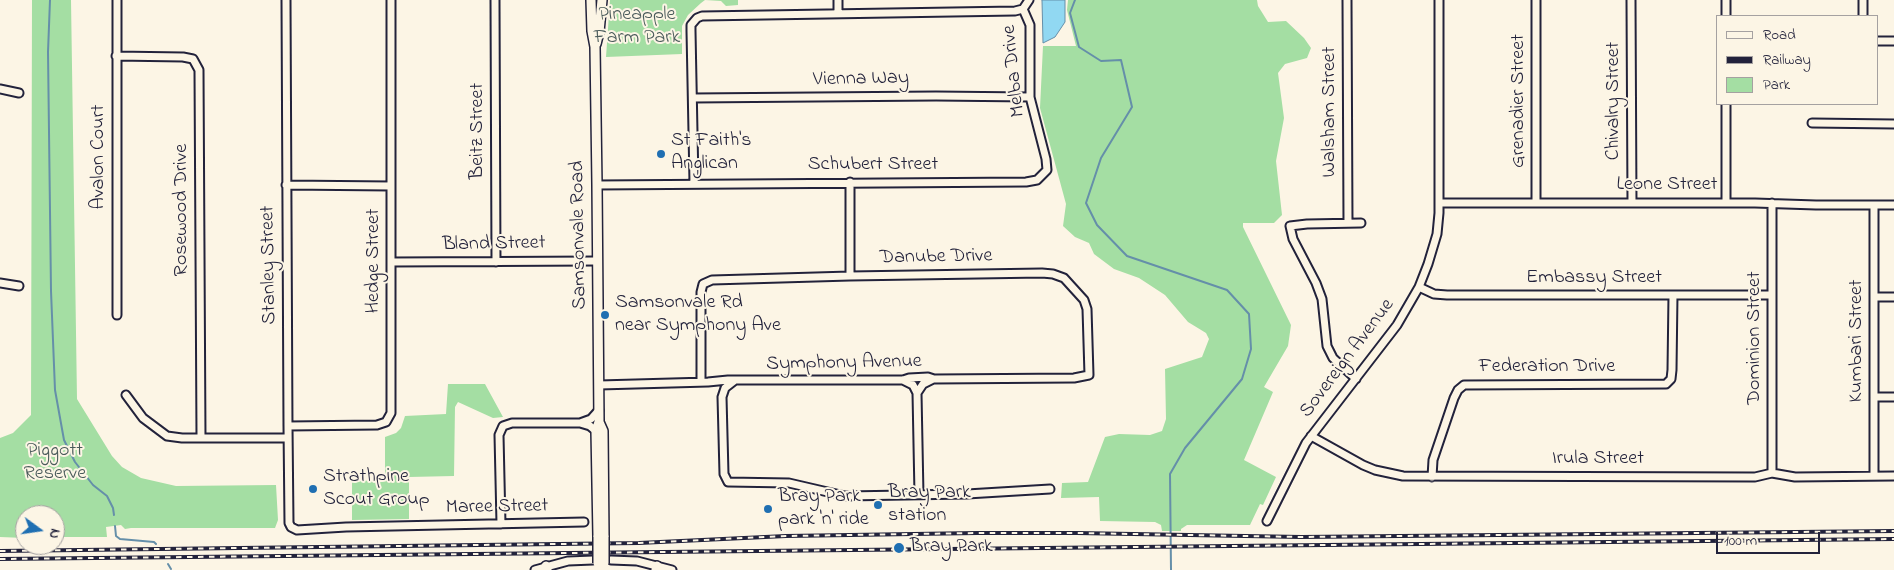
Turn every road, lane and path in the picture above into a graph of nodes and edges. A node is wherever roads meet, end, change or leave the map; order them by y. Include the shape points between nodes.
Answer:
1 (117, 0) edge
2 (286, 0) edge
3 (391, 0) edge
4 (495, 0) edge
5 (591, 0) edge
6 (602, 0) edge
7 (838, 0) edge
8 (1029, 0) edge
9 (1347, 0) edge
10 (1439, 0) edge
11 (1536, 0) edge
12 (1631, 0) edge
13 (1726, 0) edge
14 (1862, 0) edge
15 (1023, 9) junction
16 (838, 14) junction
17 (1726, 15) edge
18 (1863, 15) edge
19 (1879, 41) edge
20 (1894, 41) edge
21 (595, 47) junction
22 (116, 56) junction
23 (0, 89) edge
24 (19, 92) dead end
25 (693, 98) junction
26 (1030, 98) junction
27 (1726, 105) edge
28 (1812, 124) dead end
29 (1894, 124) edge
30 (1047, 170) joint
31 (850, 182) junction
32 (694, 183) junction
33 (286, 185) junction
34 (597, 185) junction
35 (391, 186) junction
36 (1439, 203) junction
37 (1536, 203) junction
38 (1632, 203) junction
39 (1726, 203) junction
40 (1772, 203) junction
41 (1874, 205) junction
42 (1894, 205) edge
43 (1348, 223) junction
44 (1361, 223) dead end
45 (598, 261) junction
46 (392, 262) junction
47 (496, 262) junction
48 (850, 276) junction
49 (0, 282) edge
50 (19, 286) dead end
51 (1419, 288) junction
52 (1672, 295) junction
53 (1772, 295) junction
54 (1874, 297) junction
55 (1894, 297) edge
56 (117, 315) dead end
57 (1089, 375) joint
58 (934, 379) junction
59 (1356, 379) junction
60 (903, 380) junction
61 (734, 381) junction
62 (705, 382) junction
63 (599, 385) junction
64 (917, 393) junction
65 (126, 395) dead end
66 (722, 397) junction
67 (1874, 397) junction
68 (1894, 397) edge
69 (599, 410) junction
70 (580, 423) junction
71 (288, 426) junction
72 (598, 427) junction
73 (1311, 436) junction
74 (201, 438) junction
75 (288, 438) junction
76 (1772, 474) junction
77 (1874, 476) junction
78 (1894, 476) edge
79 (1432, 477) junction
80 (1050, 489) dead end
81 (919, 495) junction
82 (1267, 521) dead end
83 (584, 522) dead end
84 (501, 524) junction
85 (292, 529) joint
86 (601, 564) edge
87 (546, 568) edge
88 (656, 568) edge
89 (534, 570) edge
90 (672, 570) edge

1 - 22 street, Avalon Court
2 - 33 street, Stanley Street
3 - 35 street, Hedge Street
4 - 47 street, Beitz Street
5 - 21 main road, Samsonvale Road
6 - 21 main road, Samsonvale Road
7 - 16 street
8 - 15 street, Melba Drive
9 - 43 street, Walsham Street
10 - 36 street, Sovereign Avenue
11 - 37 street, Grenadier Street
12 - 38 street, Chivalry Street
13 - 17 street
14 - 18 street
15 - 16 street via 1015,12
15 - 26 street, Melba Drive via 1030,25
16 - 25 street via 697,18 691,26
19 - 20 street
21 - 34 main road, Samsonvale Road
22 - 56 street, Avalon Court
22 - 74 street, Rosewood Drive via 183,57 193,59 198,70
23 - 24 street
25 - 26 street, Vienna Way
25 - 32 street
26 - 30 street, Melba Drive
27 - 39 street
28 - 29 street
30 - 31 street, Schubert Street via 1038,180 1026,182
31 - 32 street, Schubert Street
31 - 48 street
32 - 34 street, Schubert Street
33 - 35 street
33 - 71 street, Stanley Street
34 - 45 main road, Samsonvale Road
35 - 46 street, Hedge Street
36 - 37 street, Leone Street
36 - 51 street, Sovereign Avenue via 1436,234
37 - 38 street, Leone Street
38 - 39 street, Leone Street
39 - 40 street, Leone Street
40 - 41 street, Leone Street
40 - 53 street, Dominion Street
41 - 42 street, Leone Street
41 - 54 street, Kumbari Street
43 - 44 street
43 - 59 street via 1290,226 1322,299 1327,346 1333,358
45 - 47 street, Bland Street
45 - 63 main road, Samsonvale Road
46 - 47 street, Bland Street
46 - 71 street, Hedge Street via 391,413 386,422 377,425
48 - 57 street, Danube Drive via 1042,273 1064,278 1084,300 1087,309
48 - 62 street, Danube Drive via 712,280 703,284
49 - 50 street
51 - 52 street, Embassy Street via 1439,295
51 - 59 street, Sovereign Avenue via 1397,325
52 - 53 street, Embassy Street
52 - 79 street, Federation Drive via 1671,383 1464,385 1458,390 1433,460
53 - 76 street, Dominion Street
54 - 55 street
54 - 67 street, Kumbari Street
57 - 58 street, Symphony Avenue via 1074,378
58 - 60 street, Symphony Avenue via 918,377
58 - 64 street via 923,384
59 - 73 street, Sovereign Avenue
60 - 61 street, Symphony Avenue
60 - 64 street via 913,385
61 - 62 street, Symphony Avenue
61 - 66 street via 725,388
62 - 63 street, Symphony Avenue
62 - 66 street via 717,386
63 - 69 main road, Samsonvale Road
64 - 81 street
65 - 74 street via 143,418 166,436
66 - 81 street via 724,474 728,482 789,483 845,496
67 - 68 street
67 - 77 street, Kumbari Street
69 - 70 street via 591,419
69 - 72 main road, Samsonvale Road
70 - 72 street
70 - 84 street via 512,423 503,426 498,435
71 - 75 street, Stanley Street
72 - 86 main road, Samsonvale Road, bridge via 603,431
73 - 79 street, Irula Street via 1375,470 1403,476
73 - 82 street, Sovereign Avenue
74 - 75 street
75 - 85 street, Stanley Street via 289,523
76 - 77 street, Irula Street via 1795,477
76 - 79 street, Irula Street
77 - 78 street, Irula Street
80 - 81 street
83 - 84 street, Maree Street
84 - 85 street, Maree Street
86 - 87 street via 568,562
86 - 88 street via 629,560
87 - 89 street
88 - 90 street

